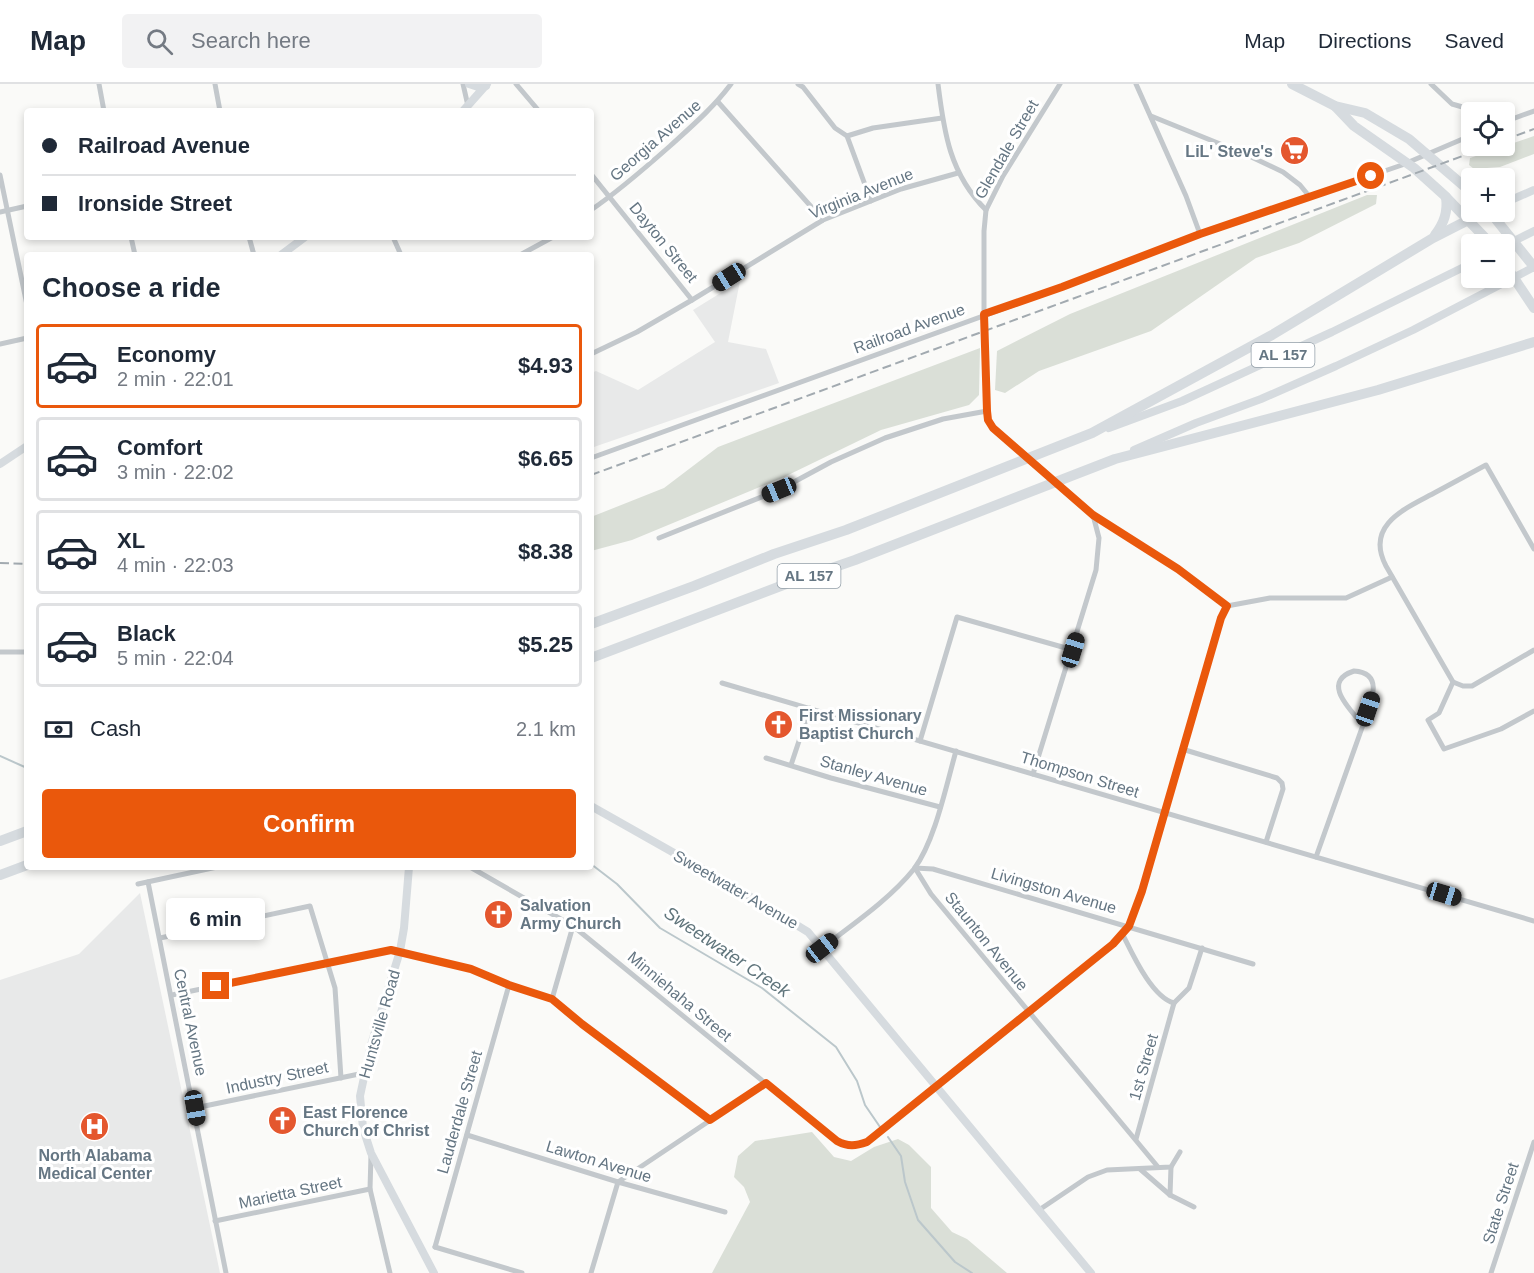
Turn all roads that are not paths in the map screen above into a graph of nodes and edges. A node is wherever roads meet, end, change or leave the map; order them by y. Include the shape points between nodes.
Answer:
1 (99, 84) edge
2 (215, 84) edge
3 (463, 84) edge
4 (469, 84) edge
5 (516, 84) edge
6 (731, 84) edge
7 (798, 84) edge
8 (938, 84) edge
9 (1060, 84) edge
10 (1136, 84) edge
11 (1292, 84) edge
12 (1431, 84) edge
13 (487, 85) edge
14 (718, 102) junction
15 (1335, 106) junction
16 (1461, 107) edge
17 (103, 108) edge
18 (219, 108) edge
19 (465, 108) edge
20 (466, 108) edge
21 (536, 108) edge
22 (1534, 111) edge
23 (1151, 116) junction
24 (942, 118) junction
25 (1515, 118) edge
26 (847, 136) junction
27 (1461, 140) edge
28 (958, 173) junction
29 (0, 175) edge
30 (594, 178) edge
31 (1461, 183) edge
32 (1534, 190) edge
33 (1520, 195) junction
34 (1309, 196) junction
35 (1445, 196) junction
36 (1515, 196) edge
37 (610, 197) junction
38 (1515, 197) edge
39 (871, 201) junction
40 (24, 207) edge
41 (594, 208) edge
42 (7, 210) junction
43 (986, 210) junction
44 (0, 212) edge
45 (1461, 212) edge
46 (823, 220) junction
47 (1462, 222) edge
48 (1471, 222) edge
49 (1498, 222) edge
50 (1534, 231) edge
51 (1200, 234) junction
52 (1482, 234) edge
53 (1433, 238) junction
54 (301, 240) edge
55 (548, 240) edge
56 (1515, 240) edge
57 (285, 252) edge
58 (526, 252) edge
59 (1534, 267) edge
60 (1461, 268) edge
61 (1515, 280) edge
62 (24, 291) edge
63 (692, 300) junction
64 (1534, 308) edge
65 (984, 314) junction
66 (24, 339) edge
67 (1534, 342) edge
68 (0, 344) edge
69 (1507, 352) junction
70 (1534, 352) edge
71 (594, 353) edge
72 (987, 411) junction
73 (1092, 433) junction
74 (24, 448) edge
75 (594, 457) edge
76 (1115, 459) junction
77 (0, 464) edge
78 (1093, 515) junction
79 (659, 538) dead end
80 (1534, 549) edge
81 (1392, 577) junction
82 (1227, 606) junction
83 (594, 623) edge
84 (1073, 650) junction
85 (1534, 650) edge
86 (0, 652) edge
87 (24, 652) edge
88 (594, 657) edge
89 (1453, 682) junction
90 (722, 683) dead end
91 (810, 708) junction
92 (1534, 711) edge
93 (1363, 724) junction
94 (920, 741) junction
95 (1182, 749) junction
96 (956, 751) junction
97 (766, 758) dead end
98 (791, 765) junction
99 (1033, 774) junction
100 (940, 807) junction
101 (594, 808) edge
102 (1164, 813) junction
103 (24, 832) edge
104 (0, 841) edge
105 (1266, 842) junction
106 (1316, 857) junction
107 (24, 866) edge
108 (915, 868) junction
109 (203, 870) edge
110 (409, 870) edge
111 (475, 870) edge
112 (0, 875) edge
113 (148, 882) junction
114 (138, 884) dead end
115 (1534, 921) edge
116 (573, 926) junction
117 (1129, 926) junction
118 (1122, 935) junction
119 (160, 938) junction
120 (822, 948) junction
121 (1202, 948) junction
122 (400, 951) junction
123 (327, 963) junction
124 (1253, 964) dead end
125 (509, 985) junction
126 (172, 995) junction
127 (552, 999) junction
128 (1174, 1003) junction
129 (1027, 1012) junction
130 (364, 1073) junction
131 (341, 1078) junction
132 (766, 1083) junction
133 (936, 1088) junction
134 (195, 1108) junction
135 (710, 1120) junction
136 (467, 1135) junction
137 (1136, 1139) junction
138 (1534, 1142) edge
139 (1180, 1152) dead end
140 (371, 1153) junction
141 (1158, 1167) junction
142 (1171, 1167) junction
143 (1140, 1169) junction
144 (618, 1182) junction
145 (370, 1189) junction
146 (1170, 1195) junction
147 (1194, 1207) dead end
148 (1039, 1210) junction
149 (724, 1212) dead end
150 (215, 1221) junction
151 (435, 1247) junction
152 (425, 1254) junction
153 (226, 1273) edge
154 (390, 1273) edge
155 (434, 1273) edge
156 (522, 1273) edge
157 (591, 1273) edge
158 (1091, 1273) edge
159 (1491, 1273) edge

1 - 17 street
2 - 18 street
3 - 19 street
4 - 13 street
5 - 21 street
6 - 14 street, Georgia Avenue
7 - 26 street via 835,128
8 - 24 street
9 - 43 street, Glendale Street
10 - 23 street
11 - 15 highway
12 - 16 street via 1452,104
13 - 20 street
14 - 37 street, Georgia Avenue
14 - 46 street
15 - 31 highway via 1365,113 1408,139
15 - 35 highway via 1353,126 1414,168
22 - 25 street
23 - 34 street via 1283,172
23 - 51 street
24 - 26 street via 873,128
24 - 28 street
26 - 39 street
27 - 34 street, Railroad Avenue via 1402,165
28 - 39 street, Virginia Avenue
28 - 43 street
29 - 42 street
30 - 37 street, Dayton Street
32 - 33 main road
33 - 36 main road
33 - 38 main road
34 - 51 street, Railroad Avenue
35 - 45 highway
35 - 53 highway via 1446,216
37 - 41 street, Georgia Avenue
37 - 63 street, Dayton Street
39 - 46 street, Virginia Avenue
40 - 42 street
42 - 44 street
42 - 62 street
43 - 65 street, Glendale Street
46 - 63 street, Virginia Avenue
47 - 53 highway
48 - 52 highway
49 - 59 highway
50 - 56 main road
51 - 65 street, Railroad Avenue
53 - 73 highway via 1272,335
54 - 57 street
55 - 58 street
59 - 76 main road, AL 157 via 1326,371
60 - 73 main road, AL 157 via 1182,401
61 - 64 highway
63 - 71 street, Virginia Avenue
65 - 72 street, Glendale Street
65 - 75 street, Railroad Avenue
66 - 68 street
67 - 69 highway
69 - 70 highway
69 - 76 highway
72 - 78 street via 993,428
72 - 79 street via 943,419 885,438 779,490
73 - 83 highway, AL 157
74 - 77 street
76 - 88 highway, AL 157
78 - 82 street via 1178,569
78 - 84 street via 1099,556
80 - 81 street via 1486,465 1391,519 1380,546
81 - 82 street via 1346,598 1270,598
81 - 89 street
82 - 95 street
84 - 94 street via 957,617
84 - 99 street
85 - 89 street via 1472,686
86 - 87 street
89 - 92 street via 1439,713 1428,720 1444,749 1501,729
90 - 91 street, Thompson Street
91 - 94 street, Thompson Street
91 - 98 street
93 - 93 street via 1373,683 1366,674 1354,671 1340,681 1339,693
93 - 106 street
94 - 96 street, Thompson Street
95 - 102 street
95 - 105 street via 1277,778 1282,783
96 - 99 street, Thompson Street
96 - 100 street
97 - 98 street, Stanley Avenue
98 - 100 street, Stanley Avenue
99 - 102 street, Thompson Street
100 - 108 street
101 - 120 street, Sweetwater Avenue via 801,926
102 - 105 street, Thompson Street
102 - 117 street
103 - 104 highway
105 - 106 street, Thompson Street
106 - 115 street, Thompson Street
107 - 112 highway
108 - 117 street, Livingston Avenue via 933,869
108 - 120 street via 889,895
108 - 129 street, Staunton Avenue via 931,894
109 - 113 street
110 - 122 street, Huntsville Road
111 - 116 street, Minniehaha Street
113 - 114 street
113 - 119 street, Central Avenue
116 - 127 street
116 - 132 street, Minniehaha Street
117 - 118 street
117 - 121 street, Livingston Avenue
118 - 128 street via 1163,998
118 - 129 street
119 - 123 street via 310,906
119 - 126 street, Central Avenue
120 - 133 street, Sweetwater Avenue
121 - 124 street, Livingston Avenue
121 - 128 street via 1192,981
122 - 123 street
122 - 125 street via 471,969
122 - 130 street, Huntsville Road
123 - 126 street
123 - 131 street via 335,988
125 - 127 street
125 - 136 street, Lauderdale Street
126 - 134 street, Central Avenue
127 - 135 street
128 - 137 street, 1st Street
129 - 133 street
129 - 137 street, Staunton Avenue
130 - 131 street, Industry Street
130 - 140 street, Huntsville Road via 360,1096 363,1128
131 - 134 street, Industry Street
132 - 133 street, Minniehaha Street via 837,1141 856,1146 867,1142
132 - 135 street
133 - 148 street, Sweetwater Avenue
134 - 150 street, Central Avenue
135 - 144 street
136 - 144 street, Lawton Avenue
136 - 151 street, Lauderdale Street
137 - 141 street, Staunton Avenue
138 - 159 street, State Street
139 - 142 street
140 - 145 street
140 - 152 street, Huntsville Road
141 - 142 street
141 - 143 street
142 - 146 street
143 - 146 street
143 - 148 street via 1107,1170 1088,1177
144 - 149 street, Lawton Avenue
144 - 157 street
145 - 150 street, Marietta Street
145 - 154 street
146 - 147 street
148 - 158 street, Sweetwater Avenue
150 - 153 street, Central Avenue
151 - 152 street
151 - 156 street
152 - 155 street, Huntsville Road

